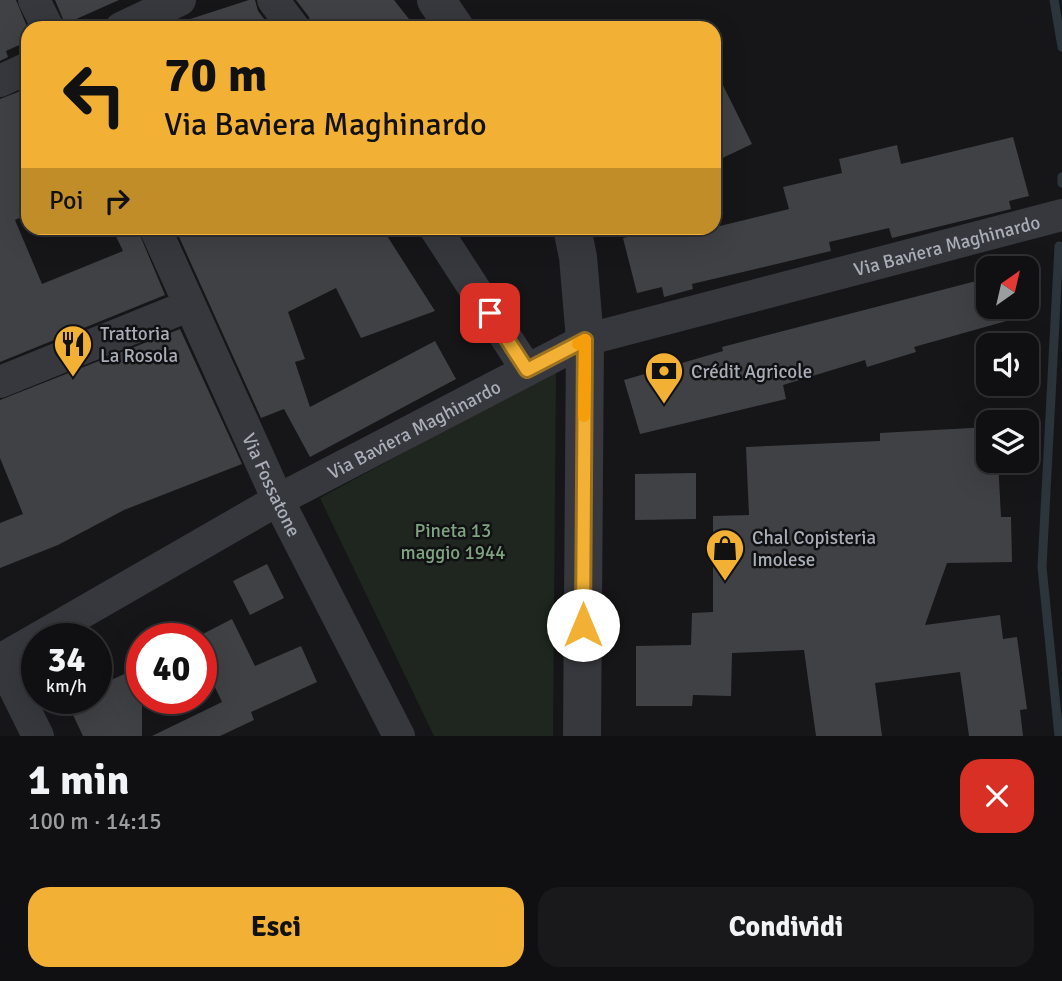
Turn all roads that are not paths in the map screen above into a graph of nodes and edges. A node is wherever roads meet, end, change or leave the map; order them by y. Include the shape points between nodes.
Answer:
1 (34, 0) edge
2 (180, 0) edge
3 (273, 0) edge
4 (436, 0) edge
5 (44, 21) edge
6 (136, 21) edge
7 (289, 21) edge
8 (450, 21) edge
9 (21, 71) edge
10 (0, 81) edge
11 (1062, 215) edge
12 (158, 235) edge
13 (440, 235) edge
14 (573, 235) edge
15 (188, 306) junction
16 (585, 340) junction
17 (527, 370) junction
18 (0, 382) edge
19 (278, 499) junction
20 (0, 659) edge
21 (38, 736) edge
22 (399, 736) edge
23 (582, 736) edge

1 - 5 street
2 - 6 street
3 - 7 street
4 - 8 street
9 - 10 street
11 - 16 street, Via Baviera Maghinardo
12 - 15 street, Via Fossatone
13 - 17 street
14 - 16 street
15 - 18 street
15 - 19 street, Via Fossatone
16 - 17 street, Via Baviera Maghinardo
16 - 23 street
17 - 19 street, Via Baviera Maghinardo
19 - 20 street, Via Baviera Maghinardo
19 - 22 street, Via Fossatone
20 - 21 street

